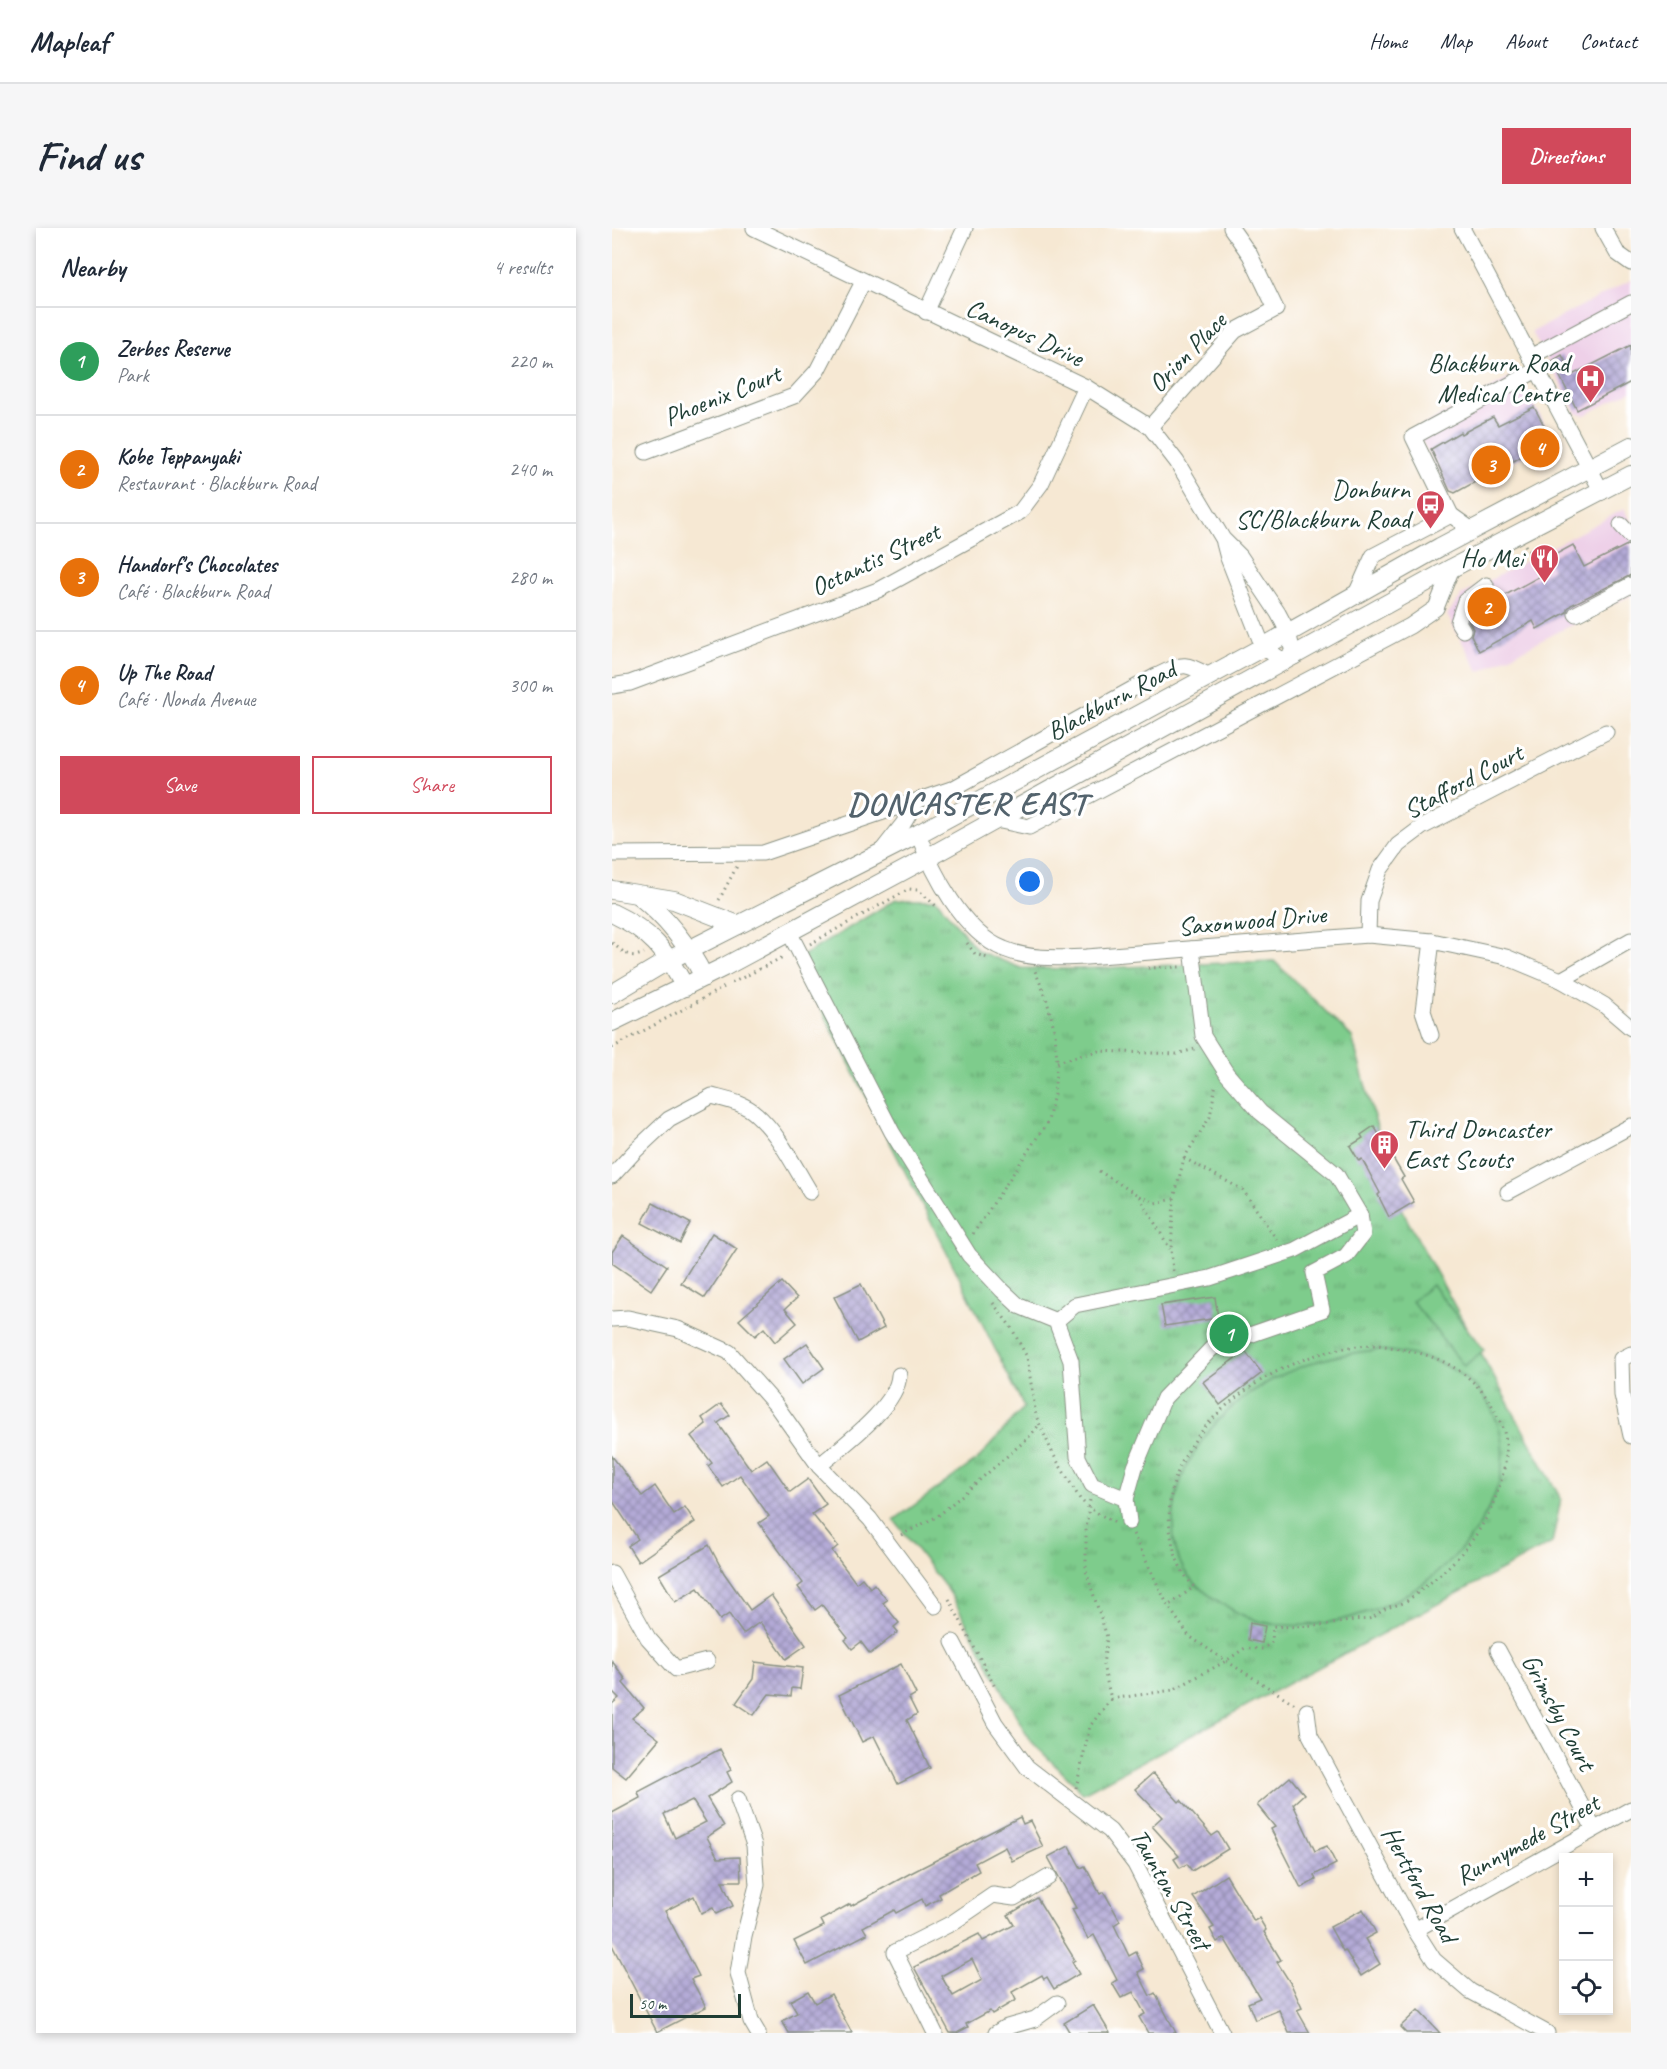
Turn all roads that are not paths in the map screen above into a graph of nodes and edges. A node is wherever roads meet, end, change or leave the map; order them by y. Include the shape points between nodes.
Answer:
1 (754, 228) edge
2 (965, 228) edge
3 (1231, 228) edge
4 (1462, 228) edge
5 (1603, 228) edge
6 (1631, 263) edge
7 (863, 282) junction
8 (1631, 303) edge
9 (926, 312) junction
10 (1534, 364) junction
11 (1086, 387) junction
12 (1150, 427) junction
13 (1631, 446) edge
14 (646, 452) dead end
15 (1589, 468) junction
16 (1631, 475) edge
17 (1602, 492) junction
18 (1451, 515) junction
19 (1472, 530) junction
20 (1223, 539) junction
21 (1452, 568) junction
22 (1389, 576) junction
23 (1486, 585) dead end
24 (1631, 585) edge
25 (1356, 594) junction
26 (1402, 597) junction
27 (1576, 614) dead end
28 (1462, 630) dead end
29 (1288, 632) junction
30 (1263, 646) junction
31 (1289, 659) junction
32 (1209, 675) junction
33 (612, 686) edge
34 (1606, 732) dead end
35 (917, 801) junction
36 (996, 820) junction
37 (918, 834) junction
38 (612, 854) edge
39 (879, 854) junction
40 (927, 858) junction
41 (612, 890) edge
42 (638, 895) junction
43 (613, 914) edge
44 (738, 925) junction
45 (789, 932) junction
46 (1368, 935) junction
47 (1631, 940) edge
48 (1431, 941) junction
49 (1192, 949) junction
50 (690, 950) junction
51 (669, 960) junction
52 (704, 977) junction
53 (1561, 980) junction
54 (685, 987) junction
55 (612, 994) edge
56 (612, 1022) edge
57 (1631, 1028) edge
58 (1431, 1035) dead end
59 (1631, 1126) edge
60 (612, 1176) edge
61 (810, 1192) dead end
62 (1508, 1192) dead end
63 (1360, 1215) junction
64 (612, 1319) edge
65 (1056, 1320) junction
66 (1631, 1354) edge
67 (899, 1375) dead end
68 (1631, 1436) edge
69 (819, 1467) junction
70 (1126, 1499) junction
71 (1129, 1522) road end
72 (612, 1573) edge
73 (935, 1606) dead end
74 (953, 1642) dead end
75 (1498, 1650) dead end
76 (707, 1661) dead end
77 (1307, 1711) road end
78 (738, 1799) dead end
79 (1631, 1809) edge
80 (1594, 1829) junction
81 (1048, 1877) dead end
82 (1415, 1930) junction
83 (1057, 2003) dead end
84 (758, 2033) edge
85 (935, 2033) edge
86 (996, 2033) edge
87 (1222, 2033) edge
88 (1547, 2033) edge

1 - 7 street, Canopus Drive
2 - 9 street
3 - 12 street, Orion Place via 1250,255 1276,309 1235,331
4 - 10 street
5 - 6 street via 1617,253
7 - 9 street, Canopus Drive
7 - 14 street, Phoenix Court via 817,371 794,396
8 - 10 street
9 - 11 street, Canopus Drive
10 - 15 street
10 - 18 street via 1413,437
11 - 12 street, Canopus Drive
11 - 33 street, Octantis Street via 1041,484 1020,512 878,590 630,683
12 - 20 street, Canopus Drive via 1177,462
13 - 15 main road, Blackburn Road
15 - 17 street
15 - 19 main road, Blackburn Road
16 - 17 main road, Blackburn Road
17 - 21 main road, Blackburn Road
18 - 19 street
18 - 25 street via 1373,555
19 - 22 main road, Blackburn Road
20 - 29 street, Canopus Drive via 1240,556
20 - 30 street, Canopus Drive
21 - 26 main road, Blackburn Road
21 - 36 street via 1436,608 1410,626 1029,827
22 - 25 main road, Blackburn Road
22 - 26 main road
23 - 28 street via 1465,601 1458,622
24 - 27 street
25 - 29 main road, Blackburn Road
26 - 31 main road, Blackburn Road
29 - 30 main road, Blackburn Road
29 - 31 street, Canopus Drive
30 - 31 street
30 - 32 main road, Blackburn Road
31 - 36 main road, Blackburn Road
32 - 35 street via 1191,665 1172,669 954,788
32 - 37 main road, Blackburn Road
34 - 46 street, Stafford Court via 1422,827 1398,845 1380,870 1369,901
35 - 38 street via 763,854
35 - 39 street
36 - 40 main road, Blackburn Road
37 - 39 main road, Blackburn Road
37 - 40 street, Saxonwood Drive
39 - 44 main road, Blackburn Road
40 - 45 main road, Blackburn Road
40 - 49 street, Saxonwood Drive via 959,911 1002,949 1046,958
41 - 42 main road
42 - 44 main road via 674,900
42 - 50 main road
43 - 51 main road via 646,932
44 - 50 main road, Blackburn Road
45 - 52 main road, Blackburn Road
45 - 65 street via 892,1132 969,1255 1019,1306
46 - 48 street, Saxonwood Drive
46 - 49 street, Saxonwood Drive
47 - 53 street
48 - 53 street, Saxonwood Drive via 1506,957
48 - 58 street via 1423,1011
49 - 63 street via 1203,1036 1227,1074 1260,1112 1336,1174
50 - 51 main road, Blackburn Road
50 - 52 main road
51 - 54 main road
51 - 55 main road, Blackburn Road
52 - 54 main road, Blackburn Road
53 - 57 street, Saxonwood Drive via 1604,1005
54 - 56 main road, Blackburn Road
59 - 62 street
60 - 61 street via 669,1119 712,1096 738,1103 755,1113
63 - 65 street via 1287,1252 1210,1278 1075,1305
63 - 70 street via 1363,1234 1346,1256 1314,1273 1322,1310 1212,1348 1164,1398
64 - 69 street via 628,1318 678,1329 729,1352 775,1404
65 - 70 street via 1071,1361 1078,1457 1092,1485
66 - 68 street via 1621,1359
67 - 69 street via 882,1411
69 - 73 street via 870,1519
70 - 71 street
72 - 76 street via 648,1638 676,1669
74 - 87 street, Taunton Street via 995,1723 1027,1767 1110,1831 1134,1864
75 - 80 street, Grimsby Court
77 - 82 street, Hertford Road via 1310,1735
78 - 84 street via 754,1845 757,1885 738,1973
79 - 80 street, Runnymede Street
80 - 82 street, Runnymede Street
81 - 85 street via 1014,1898 993,1895 952,1923 895,1952
82 - 88 street, Hertford Road via 1434,1960 1470,1991
83 - 86 street via 1035,2019

